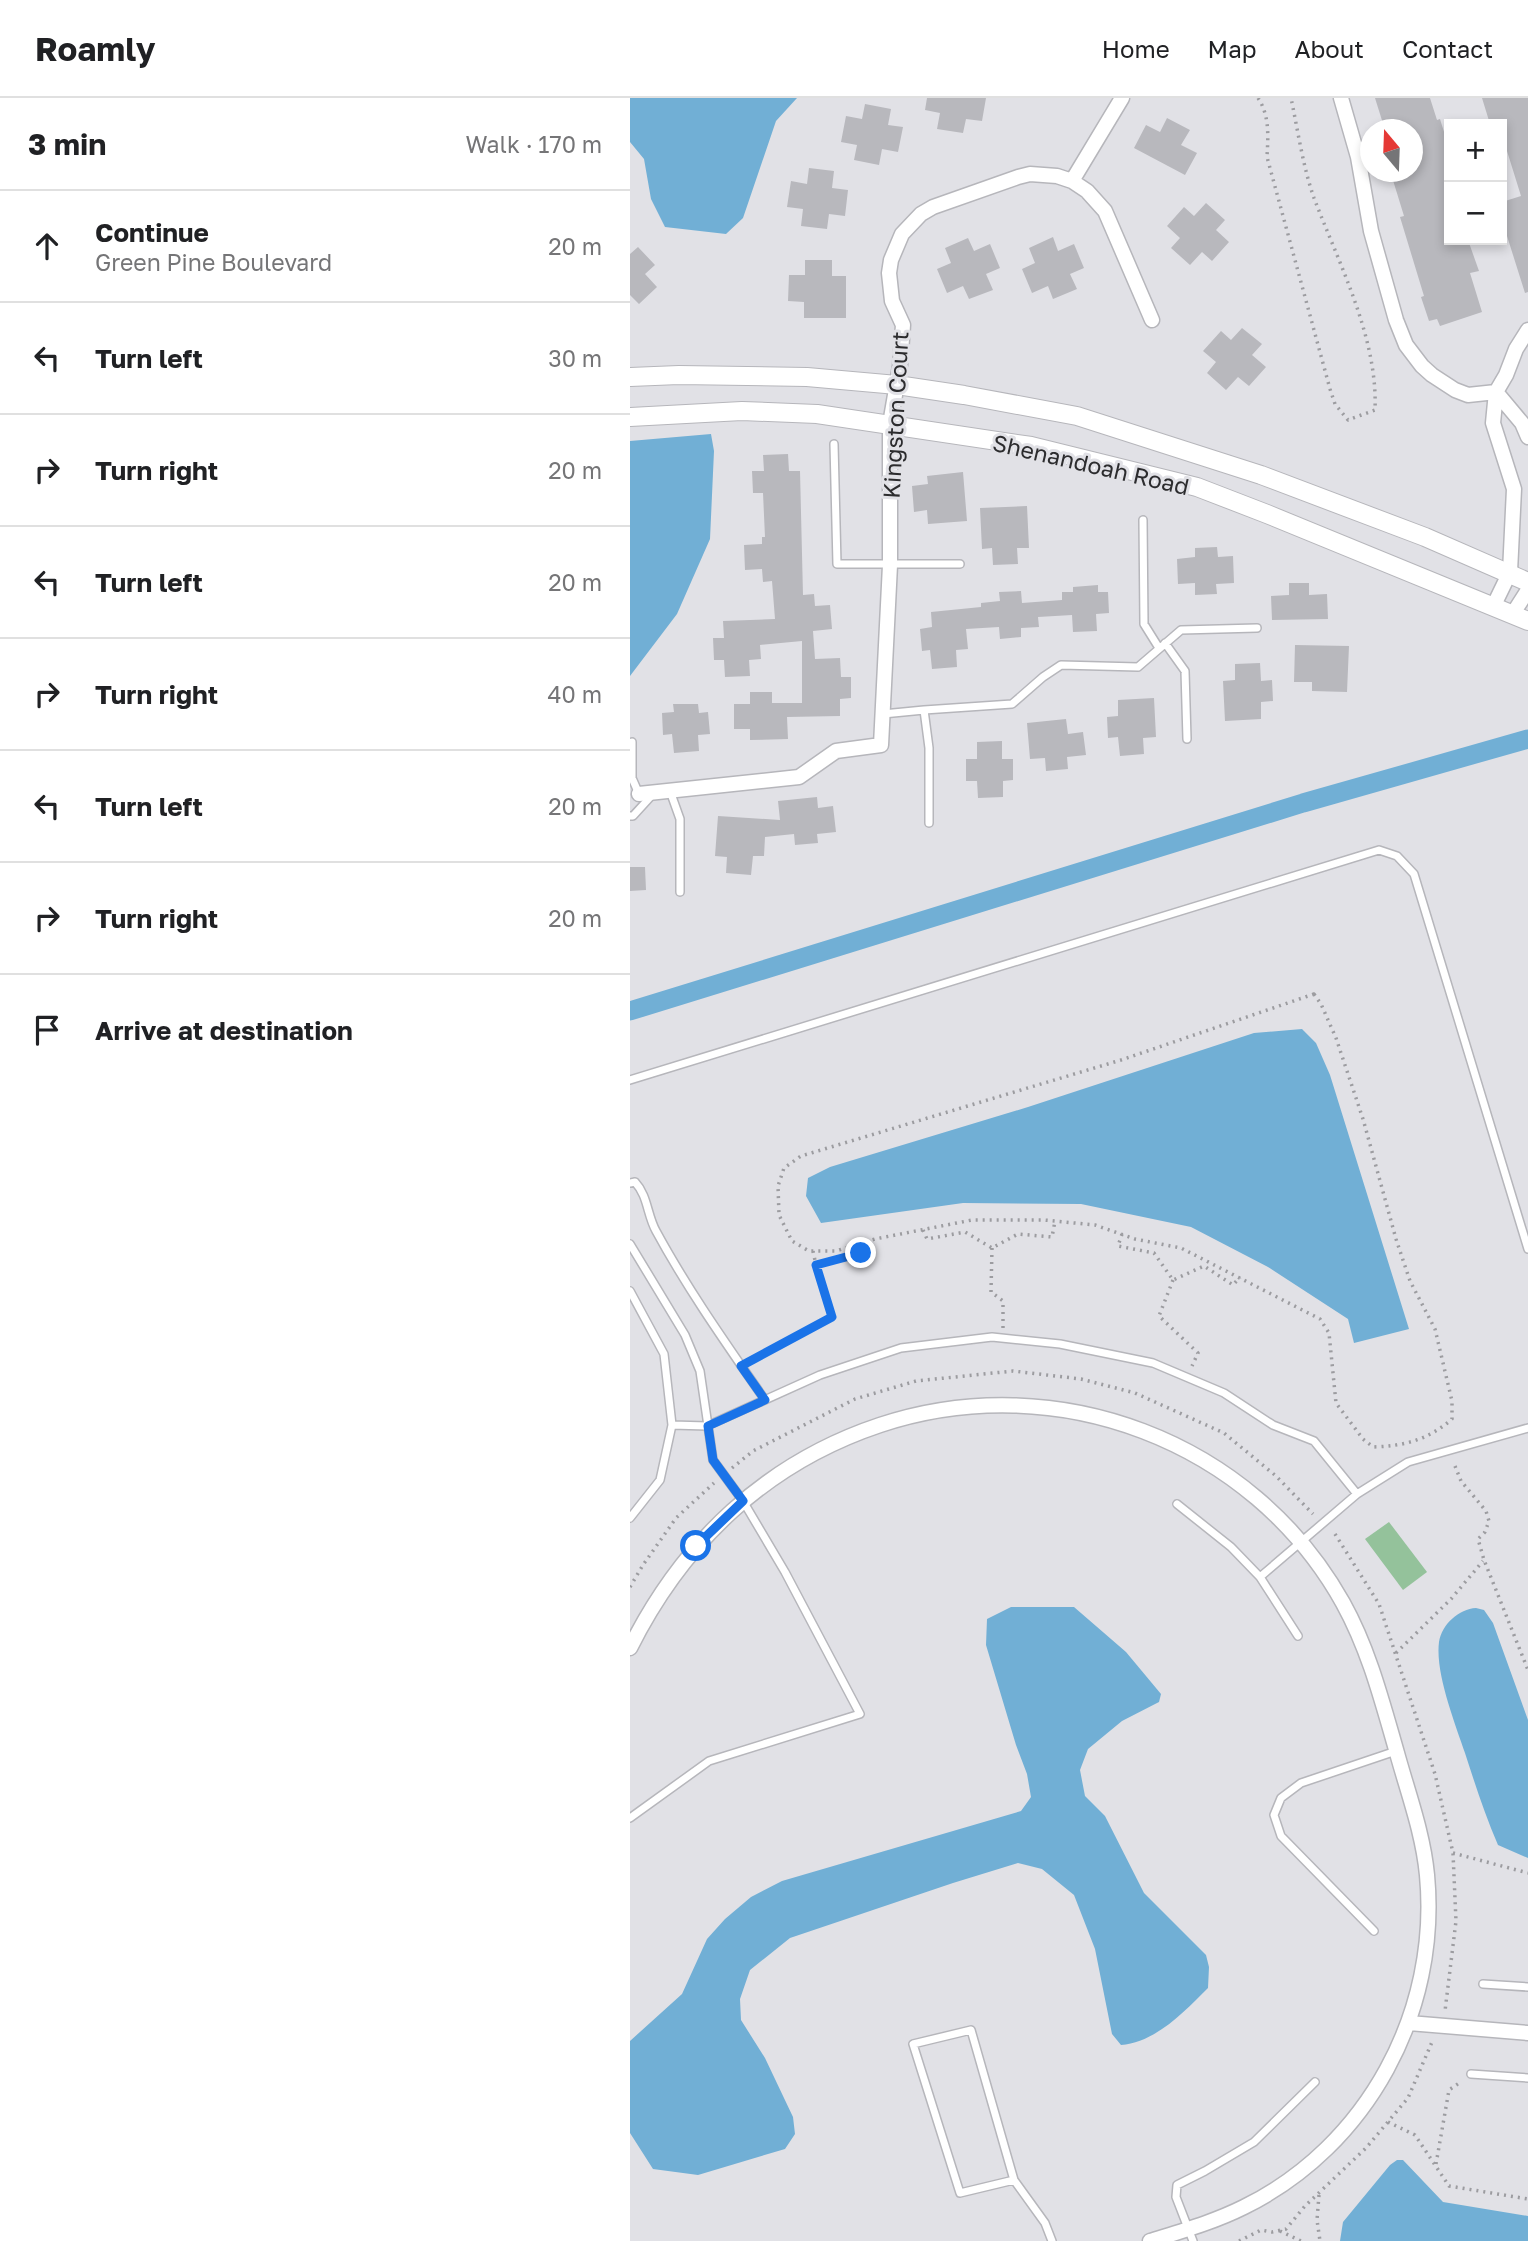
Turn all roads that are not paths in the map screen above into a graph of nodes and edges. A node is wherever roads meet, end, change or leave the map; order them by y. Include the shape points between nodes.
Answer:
1 (1122, 98) edge
2 (1341, 98) edge
3 (1072, 181) junction
4 (1152, 320) dead end
5 (1528, 330) edge
6 (630, 377) edge
7 (897, 385) junction
8 (1496, 393) junction
9 (630, 417) edge
10 (890, 424) junction
11 (1528, 437) edge
12 (834, 444) dead end
13 (1143, 520) dead end
14 (890, 565) junction
15 (960, 565) dead end
16 (1510, 572) junction
17 (1528, 582) edge
18 (1528, 590) edge
19 (1493, 607) junction
20 (1520, 618) edge
21 (1257, 628) dead end
22 (1162, 646) junction
23 (924, 710) junction
24 (883, 714) junction
25 (1187, 738) dead end
26 (632, 742) dead end
27 (663, 791) junction
28 (639, 794) joint
29 (630, 816) edge
30 (929, 822) dead end
31 (680, 892) dead end
32 (630, 1080) edge
33 (630, 1183) edge
34 (630, 1244) edge
35 (1528, 1249) edge
36 (630, 1291) edge
37 (765, 1400) junction
38 (672, 1425) junction
39 (708, 1426) junction
40 (1528, 1428) edge
41 (1357, 1494) junction
42 (743, 1501) junction
43 (1177, 1504) dead end
44 (630, 1518) edge
45 (1300, 1543) junction
46 (1260, 1577) junction
47 (1298, 1636) dead end
48 (630, 1648) edge
49 (1396, 1751) junction
50 (630, 1818) edge
51 (1374, 1931) dead end
52 (1483, 1984) dead end
53 (1528, 1987) edge
54 (1409, 2022) junction
55 (1528, 2033) edge
56 (1471, 2074) road end
57 (1528, 2078) edge
58 (1315, 2082) dead end
59 (1014, 2180) junction
60 (1191, 2235) edge
61 (1052, 2241) edge
62 (1150, 2241) edge

1 - 3 street
2 - 8 street via 1358,157 1371,230 1406,345 1432,376 1455,390 1468,395
3 - 4 street via 1105,211
3 - 7 street, Kingston Court via 1044,174 1018,177 933,207 911,224 896,247 889,273 892,300 903,325
5 - 8 street
6 - 7 street, Shenandoah Road via 807,377
7 - 10 street, Kingston Court
7 - 16 street, Shenandoah Road via 1077,416 1261,475
8 - 11 street
8 - 16 street via 1493,423 1514,489
9 - 10 street, Shenandoah Road via 741,411 817,414
10 - 14 street, Kingston Court
10 - 19 street, Shenandoah Road via 1031,446 1196,487
12 - 14 lane via 837,564
13 - 22 lane via 1144,624
14 - 15 lane
14 - 24 street, Kingston Court
16 - 17 street, Shenandoah Road
16 - 19 street
18 - 20 street
19 - 20 street, Shenandoah Road
21 - 22 lane via 1181,630
22 - 23 lane via 1138,667 1061,665 1012,704
22 - 25 lane via 1185,670
23 - 24 lane
23 - 30 lane
24 - 27 street, Kingston Court via 881,745 835,751 799,777
26 - 28 lane via 632,778
27 - 28 street
27 - 29 lane
27 - 31 lane via 680,819
32 - 35 lane via 1379,850 1397,856 1414,874
33 - 37 lane via 642,1190 654,1228
34 - 39 lane via 685,1335 700,1371
36 - 38 lane via 664,1354
37 - 39 lane
37 - 41 lane via 820,1375 901,1348 992,1337 1060,1344 1153,1363 1224,1393 1273,1425 1314,1441
38 - 39 lane
38 - 44 lane via 660,1480
39 - 42 lane via 713,1460
40 - 41 lane via 1408,1462
41 - 45 lane
42 - 45 street via 815,1452 902,1418 958,1407 1037,1406 1126,1424 1181,1447 1256,1498
42 - 48 street via 696,1546 667,1583
42 - 50 lane via 860,1714 709,1761
43 - 46 lane
45 - 46 lane
45 - 49 street via 1342,1602 1362,1643
46 - 47 lane
49 - 51 lane via 1301,1783 1281,1798 1274,1815 1281,1836
49 - 54 street via 1419,1831 1429,1913 1421,1982
52 - 53 lane
54 - 55 street
54 - 60 street via 1371,2097 1336,2140 1271,2192
56 - 57 lane
58 - 60 lane via 1254,2142 1177,2185 1176,2197
59 - 59 lane via 960,2193 914,2044 971,2030
59 - 61 lane
60 - 62 street

